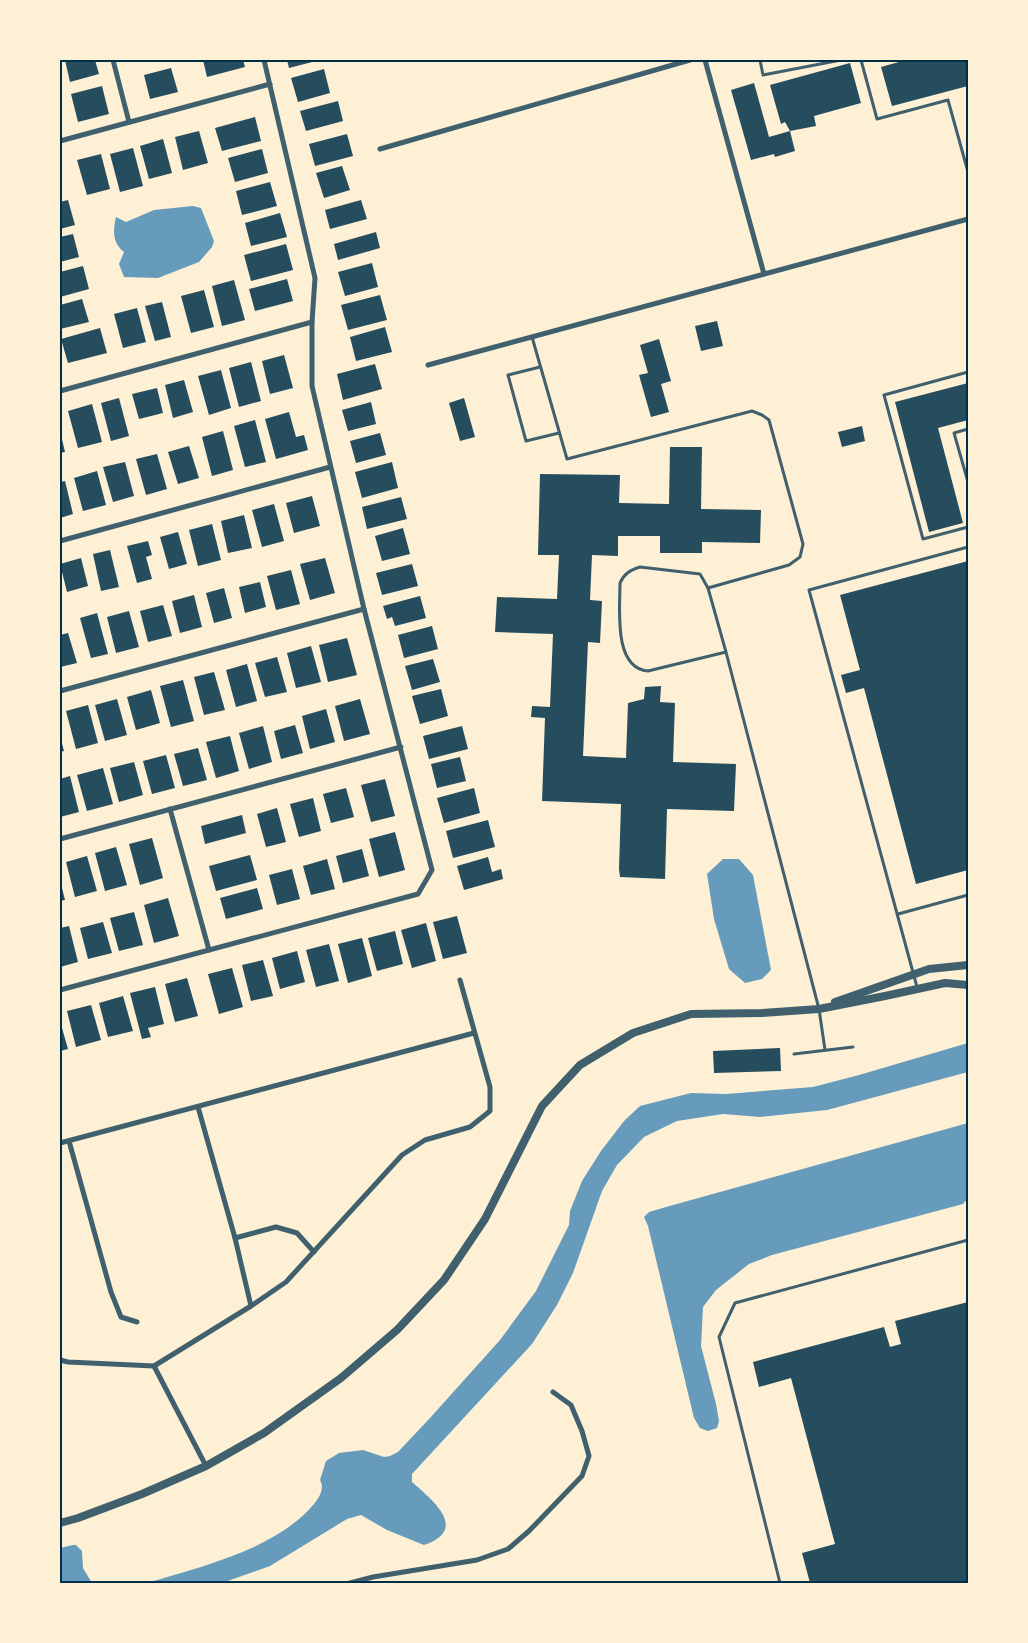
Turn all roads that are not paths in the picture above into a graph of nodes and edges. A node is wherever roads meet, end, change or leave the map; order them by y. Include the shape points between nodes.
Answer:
1 (113, 60) edge
2 (264, 60) edge
3 (690, 60) edge
4 (705, 60) edge
5 (760, 60) edge
6 (841, 60) edge
7 (861, 60) edge
8 (270, 84) junction
9 (129, 122) junction
10 (60, 142) edge
11 (380, 148) dead end
12 (968, 172) edge
13 (968, 219) edge
14 (764, 274) junction
15 (312, 322) junction
16 (532, 337) junction
17 (428, 365) dead end
18 (540, 367) junction
19 (968, 372) edge
20 (60, 391) edge
21 (968, 429) edge
22 (559, 433) junction
23 (330, 467) junction
24 (968, 482) edge
25 (968, 527) edge
26 (60, 541) edge
27 (968, 546) edge
28 (708, 588) junction
29 (364, 609) junction
30 (726, 652) junction
31 (60, 691) edge
32 (400, 747) junction
33 (170, 809) junction
34 (60, 839) edge
35 (968, 895) edge
36 (898, 914) junction
37 (208, 950) junction
38 (968, 965) edge
39 (914, 974) junction
40 (460, 980) dead end
41 (968, 985) edge
42 (918, 988) junction
43 (60, 990) edge
44 (819, 1009) junction
45 (474, 1033) junction
46 (853, 1047) dead end
47 (825, 1050) junction
48 (794, 1054) dead end
49 (198, 1106) junction
50 (69, 1141) junction
51 (60, 1144) edge
52 (235, 1238) junction
53 (968, 1240) edge
54 (314, 1252) junction
55 (251, 1306) junction
56 (137, 1322) dead end
57 (60, 1360) edge
58 (154, 1366) junction
59 (553, 1392) dead end
60 (206, 1466) junction
61 (60, 1523) edge
62 (350, 1583) edge
63 (780, 1583) edge

1 - 9 street
2 - 8 street
3 - 11 street
4 - 14 street
5 - 6 lane via 763,75
7 - 12 lane via 877,119 948,100
8 - 9 street
8 - 15 street via 315,278
9 - 10 street
13 - 14 street
14 - 16 street
15 - 20 street
15 - 23 street via 312,386
16 - 17 street
16 - 18 lane
18 - 22 lane
18 - 22 lane via 508,375 526,441
19 - 25 lane via 884,395 923,539
21 - 24 lane via 954,433
22 - 28 lane via 567,460 752,411 769,420 803,544 800,558 789,565
23 - 26 street
23 - 29 street
27 - 36 lane via 809,590
28 - 30 lane
28 - 30 lane via 700,574 640,567 626,573 620,583 625,654 639,670 648,671
29 - 31 street
29 - 32 street
30 - 44 lane
32 - 33 street
32 - 37 street via 432,870 418,894
33 - 34 street
33 - 37 street
35 - 36 lane
36 - 39 lane
37 - 43 street
38 - 39 street
39 - 42 lane
39 - 44 street
40 - 45 street
41 - 42 street via 945,982
42 - 44 street
44 - 47 lane
44 - 60 street via 691,1014 633,1033 580,1064 542,1106 485,1219 444,1280 397,1330 340,1378 264,1433
45 - 49 street
45 - 54 street via 490,1088 490,1111 470,1127 425,1140 402,1155
46 - 47 lane
47 - 48 lane
49 - 50 street
49 - 52 street
50 - 51 street
50 - 56 street via 110,1292 121,1318
52 - 54 street via 276,1228 297,1232
52 - 55 street
53 - 63 lane via 735,1303 719,1337
54 - 55 street via 286,1282
55 - 58 street
57 - 58 street
58 - 60 street
59 - 62 street via 571,1405 589,1456 582,1476 529,1531 508,1549 477,1560
60 - 61 street via 142,1494

